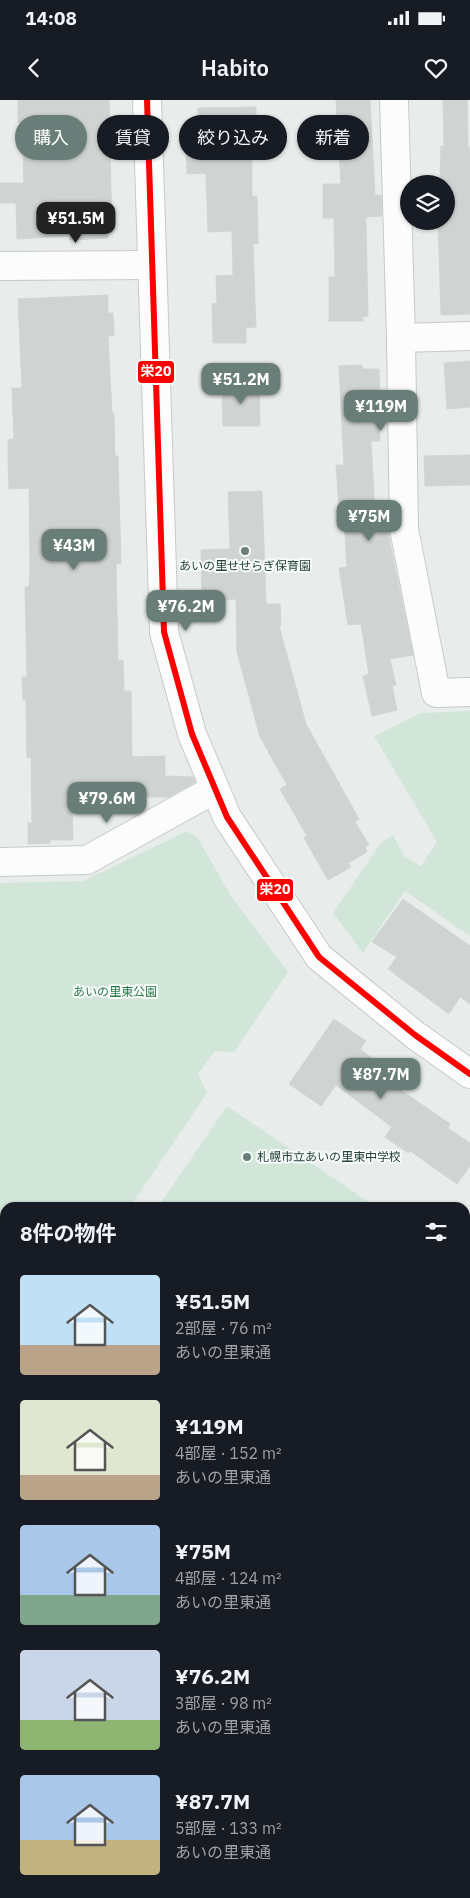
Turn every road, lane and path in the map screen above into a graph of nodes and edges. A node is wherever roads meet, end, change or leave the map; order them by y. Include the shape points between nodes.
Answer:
1 (147, 100) edge
2 (394, 100) edge
3 (152, 264) junction
4 (0, 266) edge
5 (470, 336) edge
6 (401, 338) junction
7 (470, 692) edge
8 (215, 789) junction
9 (0, 862) edge
10 (470, 1074) edge

1 - 3 street
2 - 6 street
3 - 4 street
3 - 8 street via 164,632 192,734
5 - 6 street
6 - 7 street via 404,529 436,693
8 - 9 street via 87,860
8 - 10 street via 227,817 319,958 415,1036

